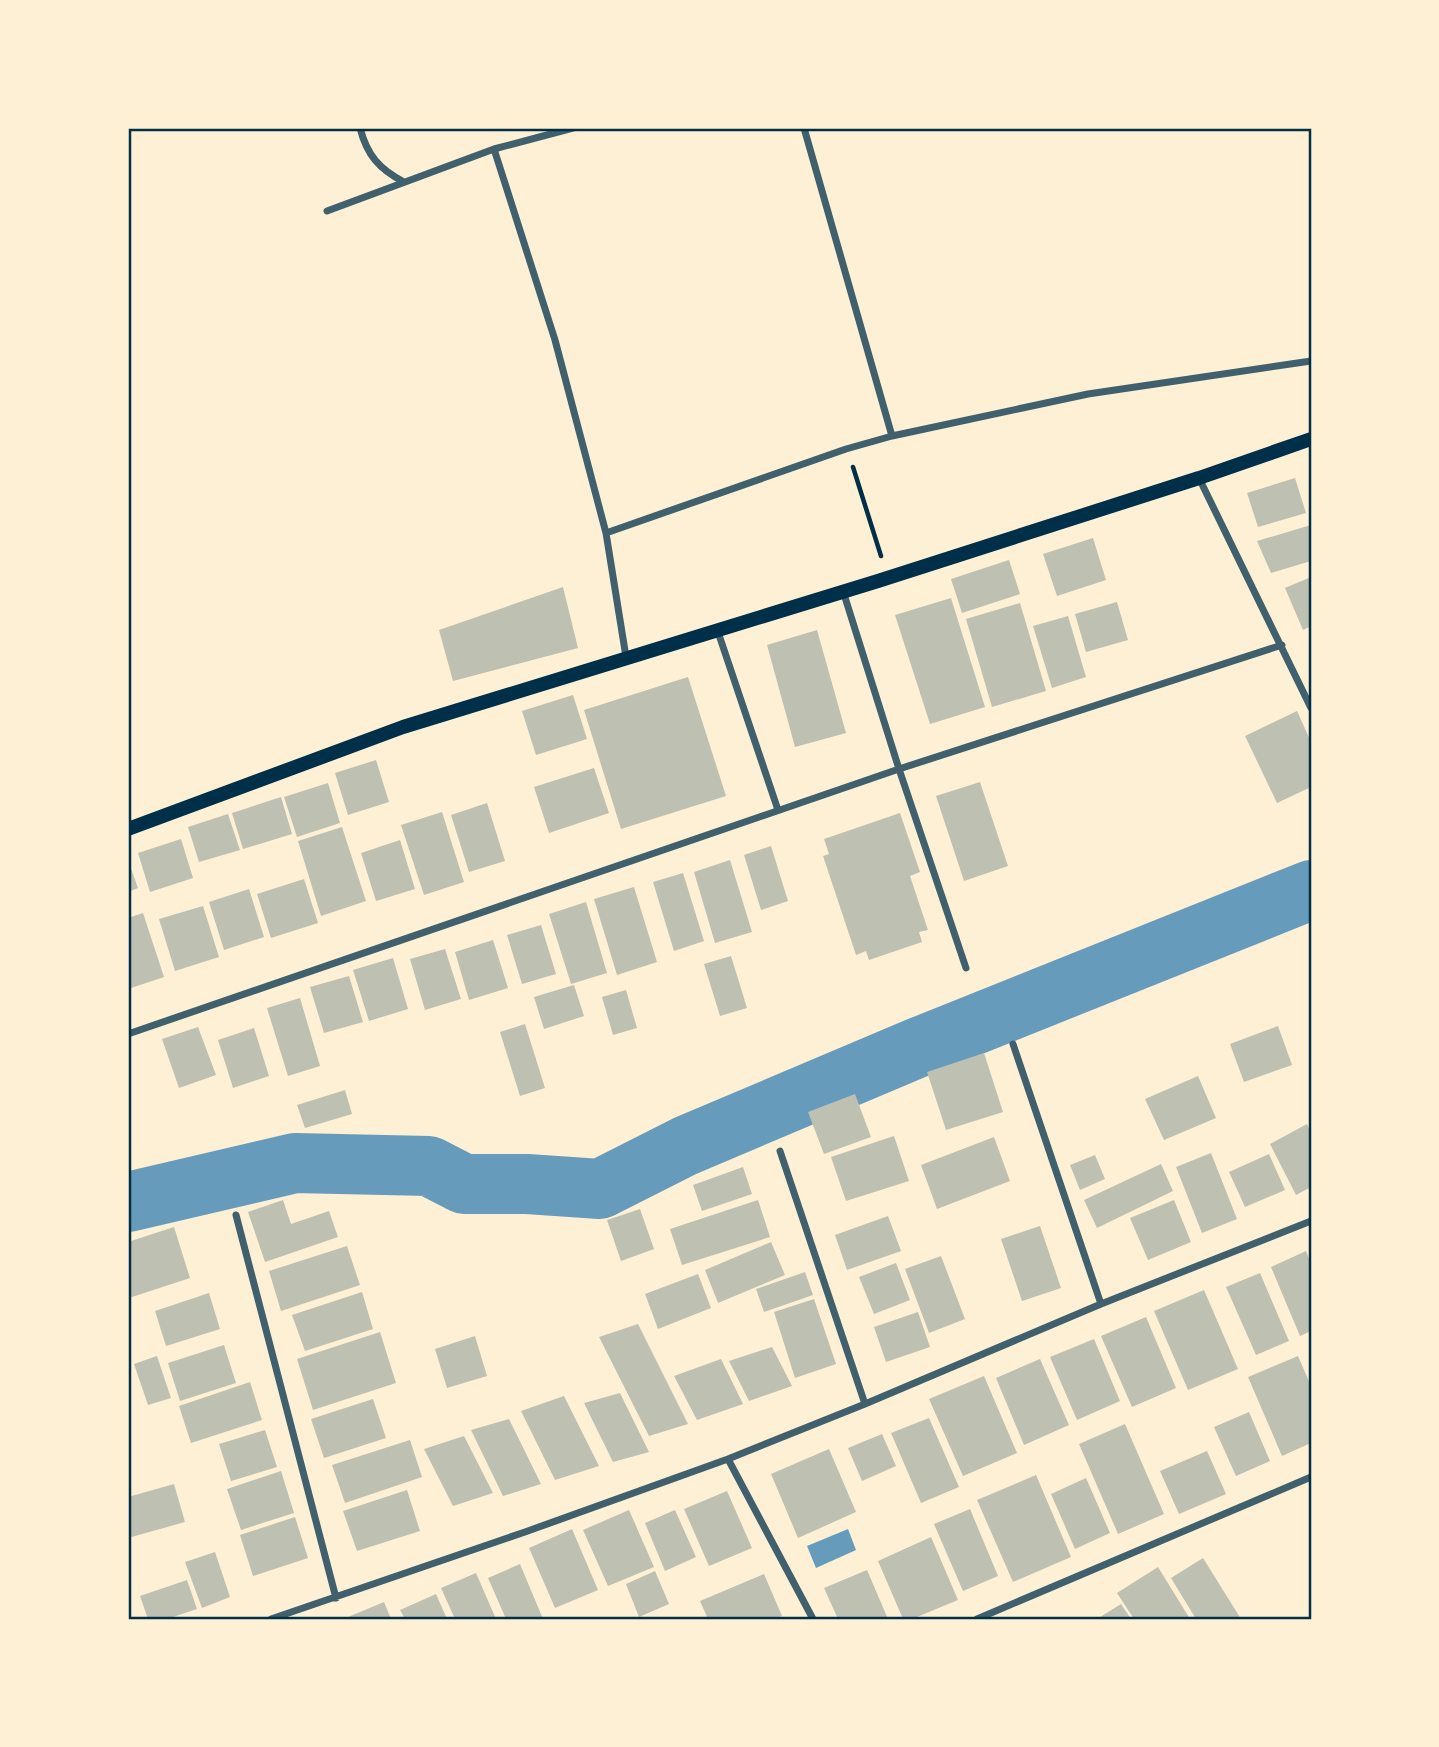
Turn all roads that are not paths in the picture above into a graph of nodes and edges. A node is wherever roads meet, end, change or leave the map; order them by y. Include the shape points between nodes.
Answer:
1 (360, 128) edge
2 (573, 128) edge
3 (804, 128) edge
4 (494, 149) junction
5 (404, 182) junction
6 (327, 211) dead end
7 (1311, 361) edge
8 (892, 436) junction
9 (1311, 439) edge
10 (1199, 478) junction
11 (606, 533) junction
12 (844, 591) junction
13 (717, 629) junction
14 (1282, 645) junction
15 (626, 657) junction
16 (1311, 708) edge
17 (899, 769) junction
18 (778, 810) junction
19 (128, 829) edge
20 (966, 968) dead end
21 (128, 1034) edge
22 (1013, 1044) dead end
23 (780, 1151) dead end
24 (236, 1215) dead end
25 (1311, 1222) edge
26 (1101, 1304) junction
27 (865, 1404) junction
28 (728, 1459) junction
29 (1311, 1476) edge
30 (336, 1598) junction
31 (271, 1619) edge
32 (813, 1619) edge
33 (977, 1619) edge

1 - 5 street via 372,159
2 - 4 street
3 - 8 street
4 - 5 street
4 - 11 street via 555,340
5 - 6 street
7 - 8 street via 1088,394
8 - 11 street
9 - 10 main road
10 - 12 main road
10 - 14 street
11 - 15 street
12 - 13 main road
12 - 17 street
13 - 15 main road
13 - 18 street
14 - 16 street
14 - 17 street
15 - 19 main road via 403,727
17 - 18 street
17 - 20 street
18 - 21 street
22 - 26 street
23 - 27 street
24 - 30 street
25 - 26 street
26 - 27 street
27 - 28 street
28 - 30 street
28 - 32 street
29 - 33 street
30 - 31 street

